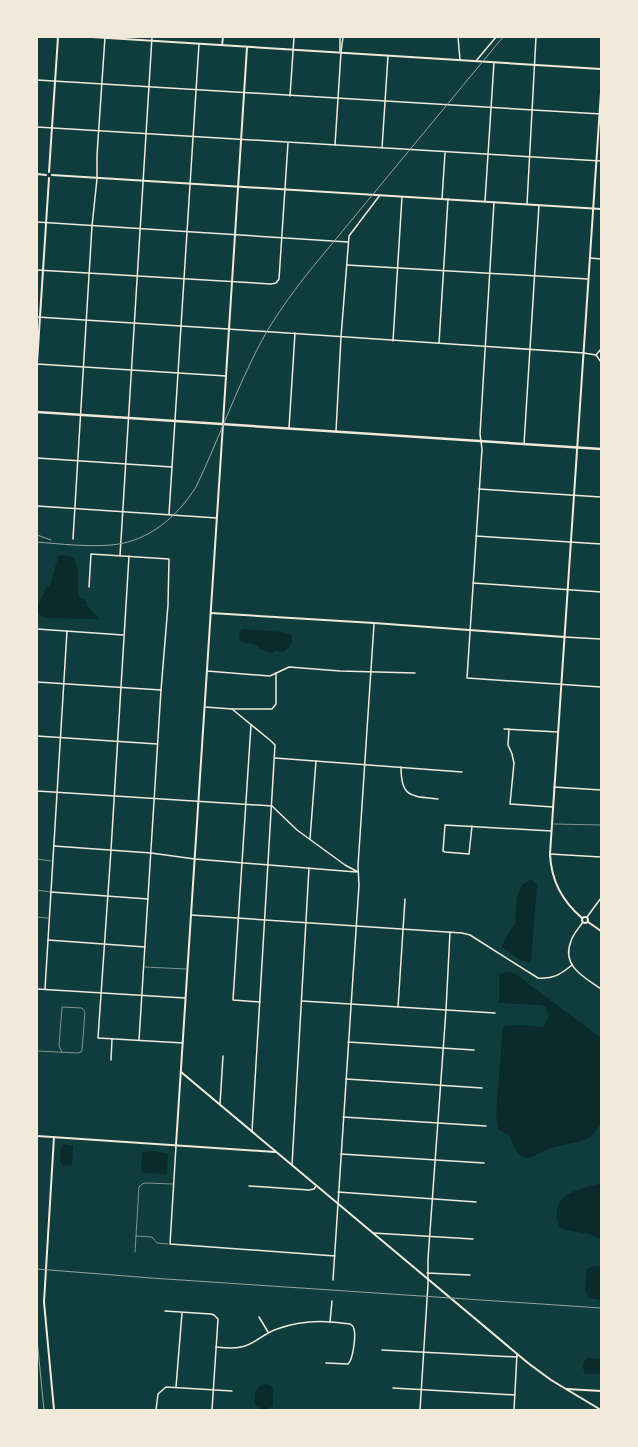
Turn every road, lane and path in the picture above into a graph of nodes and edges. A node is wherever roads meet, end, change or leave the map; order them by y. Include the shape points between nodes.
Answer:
1 (58, 37) edge
2 (92, 37) edge
3 (105, 37) edge
4 (152, 37) edge
5 (223, 37) edge
6 (294, 37) edge
7 (340, 37) edge
8 (343, 37) edge
9 (458, 37) edge
10 (496, 37) edge
11 (536, 37) edge
12 (152, 41) junction
13 (199, 44) junction
14 (222, 45) junction
15 (247, 47) junction
16 (293, 50) junction
17 (341, 52) junction
18 (388, 56) junction
19 (460, 60) junction
20 (476, 61) junction
21 (494, 62) junction
22 (534, 65) junction
23 (601, 69) edge
24 (37, 80) edge
25 (55, 81) junction
26 (102, 84) junction
27 (148, 87) junction
28 (196, 90) junction
29 (601, 92) edge
30 (243, 93) junction
31 (290, 96) junction
32 (338, 99) junction
33 (385, 102) junction
34 (491, 107) junction
35 (532, 110) junction
36 (600, 114) edge
37 (37, 127) edge
38 (52, 128) junction
39 (98, 131) junction
40 (146, 134) junction
41 (193, 137) junction
42 (241, 139) junction
43 (288, 143) junction
44 (335, 145) junction
45 (382, 148) junction
46 (445, 152) junction
47 (488, 154) junction
48 (529, 157) junction
49 (596, 161) junction
50 (601, 161) edge
51 (49, 172) junction
52 (37, 174) edge
53 (46, 175) junction
54 (52, 175) junction
55 (49, 178) junction
56 (97, 179) junction
57 (144, 181) junction
58 (190, 184) junction
59 (237, 186) junction
60 (285, 189) junction
61 (380, 195) junction
62 (402, 197) junction
63 (442, 199) junction
64 (448, 199) junction
65 (485, 201) junction
66 (494, 202) junction
67 (527, 204) junction
68 (540, 205) junction
69 (593, 208) junction
70 (601, 209) edge
71 (37, 222) edge
72 (46, 223) junction
73 (92, 226) junction
74 (140, 229) junction
75 (187, 231) junction
76 (235, 235) junction
77 (282, 237) junction
78 (348, 242) junction
79 (590, 258) junction
80 (601, 259) edge
81 (346, 265) junction
82 (398, 267) junction
83 (37, 270) edge
84 (43, 270) junction
85 (444, 270) junction
86 (90, 272) junction
87 (490, 273) junction
88 (535, 275) junction
89 (137, 276) junction
90 (184, 279) junction
91 (589, 279) junction
92 (231, 281) junction
93 (38, 317) edge
94 (87, 320) junction
95 (134, 322) junction
96 (182, 326) junction
97 (228, 329) junction
98 (295, 334) junction
99 (341, 337) junction
100 (393, 341) junction
101 (439, 344) junction
102 (485, 347) junction
103 (530, 350) junction
104 (601, 350) edge
105 (584, 353) junction
106 (596, 355) junction
107 (601, 362) edge
108 (37, 364) edge
109 (84, 367) junction
110 (131, 370) junction
111 (178, 373) junction
112 (226, 376) junction
113 (37, 412) edge
114 (81, 414) junction
115 (128, 417) junction
116 (175, 420) junction
117 (223, 423) junction
118 (289, 428) junction
119 (336, 431) junction
120 (481, 441) junction
121 (524, 444) junction
122 (578, 448) junction
123 (601, 449) edge
124 (37, 458) edge
125 (78, 461) junction
126 (125, 464) junction
127 (172, 467) junction
128 (479, 489) junction
129 (574, 496) junction
130 (601, 498) edge
131 (37, 506) edge
132 (75, 508) junction
133 (122, 511) junction
134 (170, 514) junction
135 (217, 518) junction
136 (476, 536) junction
137 (73, 539) dead end
138 (571, 542) junction
139 (601, 544) edge
140 (120, 556) junction
141 (129, 556) junction
142 (473, 583) junction
143 (88, 587) dead end
144 (567, 590) junction
145 (601, 592) edge
146 (211, 614) junction
147 (374, 623) junction
148 (37, 629) edge
149 (67, 631) junction
150 (470, 631) junction
151 (124, 635) junction
152 (564, 637) junction
153 (601, 639) edge
154 (207, 671) junction
155 (371, 672) junction
156 (276, 673) junction
157 (415, 673) dead end
158 (37, 682) edge
159 (64, 684) junction
160 (561, 684) junction
161 (601, 687) edge
162 (121, 688) junction
163 (161, 690) junction
164 (205, 707) junction
165 (232, 709) junction
166 (251, 725) junction
167 (504, 729) dead end
168 (509, 729) junction
169 (558, 732) junction
170 (37, 736) edge
171 (61, 738) junction
172 (118, 741) junction
173 (158, 744) junction
174 (275, 758) junction
175 (316, 761) junction
176 (364, 764) junction
177 (401, 767) junction
178 (462, 772) dead end
179 (554, 787) junction
180 (601, 790) edge
181 (37, 791) edge
182 (57, 792) junction
183 (114, 796) junction
184 (155, 798) junction
185 (438, 799) dead end
186 (199, 801) junction
187 (246, 804) junction
188 (272, 806) junction
189 (553, 807) junction
190 (552, 824) junction
191 (601, 825) edge
192 (472, 826) junction
193 (551, 831) junction
194 (310, 839) junction
195 (54, 846) junction
196 (111, 850) junction
197 (151, 853) junction
198 (550, 854) junction
199 (601, 857) edge
200 (195, 859) junction
201 (37, 860) edge
202 (53, 861) junction
203 (242, 862) junction
204 (268, 865) junction
205 (309, 868) junction
206 (358, 872) junction
207 (37, 890) edge
208 (51, 892) junction
209 (108, 896) junction
210 (601, 898) edge
211 (148, 899) junction
212 (405, 899) dead end
213 (191, 915) junction
214 (37, 917) edge
215 (587, 917) junction
216 (49, 918) junction
217 (238, 918) junction
218 (582, 918) junction
219 (265, 920) junction
220 (583, 922) junction
221 (588, 922) junction
222 (305, 923) junction
223 (356, 926) junction
224 (403, 930) junction
225 (601, 931) edge
226 (450, 932) junction
227 (48, 940) junction
228 (104, 944) junction
229 (145, 947) junction
230 (572, 965) junction
231 (144, 966) junction
232 (188, 969) junction
233 (37, 989) edge
234 (45, 989) junction
235 (601, 989) edge
236 (101, 993) junction
237 (142, 996) junction
238 (186, 998) junction
239 (302, 1001) junction
240 (260, 1002) junction
241 (351, 1003) junction
242 (398, 1007) junction
243 (446, 1010) junction
244 (495, 1013) dead end
245 (112, 1039) junction
246 (139, 1040) junction
247 (348, 1042) junction
248 (183, 1043) junction
249 (443, 1047) junction
250 (37, 1050) edge
251 (474, 1050) dead end
252 (62, 1052) junction
253 (223, 1056) dead end
254 (111, 1060) dead end
255 (181, 1072) junction
256 (346, 1079) junction
257 (440, 1085) junction
258 (482, 1088) dead end
259 (220, 1104) junction
260 (343, 1117) junction
261 (438, 1123) junction
262 (486, 1126) dead end
263 (252, 1131) junction
264 (37, 1136) edge
265 (54, 1137) junction
266 (176, 1145) junction
267 (276, 1152) junction
268 (341, 1154) junction
269 (436, 1160) junction
270 (484, 1163) dead end
271 (292, 1165) junction
272 (174, 1184) junction
273 (249, 1186) dead end
274 (317, 1186) junction
275 (338, 1192) junction
276 (433, 1199) junction
277 (476, 1202) dead end
278 (338, 1203) junction
279 (373, 1233) junction
280 (136, 1236) junction
281 (430, 1236) junction
282 (473, 1239) dead end
283 (170, 1244) junction
284 (135, 1252) dead end
285 (335, 1256) junction
286 (427, 1273) junction
287 (470, 1275) dead end
288 (428, 1278) junction
289 (333, 1280) dead end
290 (332, 1301) dead end
291 (165, 1311) dead end
292 (182, 1312) junction
293 (259, 1317) dead end
294 (330, 1322) junction
295 (268, 1332) junction
296 (216, 1347) junction
297 (382, 1350) dead end
298 (423, 1352) junction
299 (517, 1354) junction
300 (517, 1358) junction
301 (326, 1363) dead end
302 (176, 1387) junction
303 (393, 1388) dead end
304 (566, 1389) junction
305 (213, 1390) junction
306 (420, 1390) junction
307 (232, 1391) dead end
308 (601, 1391) edge
309 (515, 1395) junction
310 (54, 1410) edge
311 (156, 1410) edge
312 (212, 1410) edge
313 (420, 1410) edge
314 (514, 1410) edge
315 (601, 1410) edge

1 - 25 street
2 - 3 street
3 - 12 street
3 - 26 street
4 - 12 street
5 - 14 street
6 - 16 street
7 - 17 street
8 - 17 street
9 - 19 street
10 - 20 street
11 - 22 street
12 - 13 street
12 - 27 street
13 - 14 street
13 - 28 street
14 - 15 street
15 - 16 street
15 - 30 street
16 - 17 street
16 - 31 street
17 - 18 street
17 - 32 street
18 - 19 street
18 - 33 street
19 - 20 street
20 - 21 street
21 - 22 street
21 - 34 street
22 - 23 street
22 - 35 street
24 - 25 street
25 - 26 street
25 - 38 street
26 - 27 street
26 - 39 street
27 - 28 street
27 - 40 street
28 - 30 street
28 - 41 street
29 - 36 street
30 - 31 street
30 - 42 street
31 - 32 street
32 - 33 street
32 - 44 street
33 - 34 street
33 - 45 street
34 - 35 street
34 - 47 street
35 - 36 street
35 - 48 street
36 - 49 street
37 - 38 street
38 - 39 street
38 - 51 street
39 - 40 street
39 - 56 street
40 - 41 street
40 - 57 street
41 - 42 street
41 - 58 street
42 - 43 street
42 - 59 street
43 - 44 street
43 - 60 street
44 - 45 street
45 - 46 street
46 - 47 street
46 - 63 street
47 - 48 street
47 - 65 street
48 - 49 street
48 - 67 street
49 - 50 street
49 - 69 street
51 - 53 street
51 - 54 street
52 - 53 street
53 - 55 street
54 - 55 street
54 - 56 street
55 - 72 street
56 - 57 street
56 - 73 street
57 - 58 street
57 - 74 street
58 - 59 street
58 - 75 street
59 - 60 street
59 - 76 street
60 - 61 street
60 - 77 street
61 - 62 street
61 - 78 street via 350,232
62 - 63 street
62 - 82 street
63 - 64 street
64 - 65 street
64 - 85 street
65 - 66 street
66 - 67 street
66 - 87 street
67 - 68 street
68 - 69 street
68 - 88 street
69 - 70 street
69 - 79 street
71 - 72 street
72 - 73 street
72 - 84 street
73 - 74 street
73 - 86 street
74 - 75 street
74 - 89 street
75 - 76 street
75 - 90 street
76 - 77 street
76 - 92 street
77 - 78 street
77 - 92 street via 279,279 276,283
78 - 81 street
79 - 80 street
79 - 91 street
81 - 82 street
81 - 99 street
82 - 85 street
82 - 100 street
83 - 84 street
84 - 86 street
84 - 93 street
85 - 87 street
85 - 101 street
86 - 89 street
86 - 94 street
87 - 88 street
87 - 102 street
88 - 91 street
88 - 103 street
89 - 90 street
89 - 95 street
90 - 92 street
90 - 96 street
91 - 105 street
92 - 97 street
93 - 94 street
93 - 108 street
94 - 95 street
94 - 109 street
95 - 96 street
95 - 110 street
96 - 97 street
96 - 111 street
97 - 98 street
97 - 112 street
98 - 99 street
98 - 118 street
99 - 100 street
99 - 119 street
100 - 101 street
101 - 102 street
102 - 103 street
102 - 120 street
103 - 105 street
103 - 121 street
104 - 106 street
105 - 106 street
105 - 122 street
106 - 107 street
108 - 109 street
109 - 110 street
109 - 114 street
110 - 111 street
110 - 115 street
111 - 112 street
111 - 116 street
112 - 117 street
113 - 114 main road
114 - 115 main road
114 - 125 street
115 - 116 main road
115 - 126 street
116 - 117 main road
116 - 127 street
117 - 118 main road
117 - 135 street
118 - 119 main road
119 - 120 main road
120 - 121 main road
120 - 128 street
121 - 122 main road
122 - 123 main road
122 - 129 street
124 - 125 street
125 - 126 street
125 - 132 street
126 - 127 street
126 - 133 street
127 - 134 street
128 - 129 street
128 - 136 street
129 - 130 street
129 - 138 street
131 - 132 street
132 - 133 street
132 - 137 street
133 - 134 street
133 - 140 street
134 - 135 street
135 - 146 street
136 - 138 street
136 - 142 street
138 - 139 street
138 - 144 street
140 - 141 street
140 - 143 street via 91,554
141 - 151 street
141 - 163 street via 169,559
142 - 144 street
142 - 150 street
144 - 145 street
144 - 152 street
146 - 147 street
146 - 154 street
147 - 150 street
147 - 155 street
148 - 149 street
149 - 151 street
149 - 159 street
150 - 152 street
150 - 160 street via 467,678
151 - 162 street
152 - 153 street
152 - 160 street
154 - 156 street via 270,676
154 - 164 street
155 - 156 street via 289,667
155 - 157 street
155 - 176 street
156 - 165 street via 276,704 273,708
158 - 159 street
159 - 162 street
159 - 171 street
160 - 161 street
160 - 169 street
162 - 163 street
162 - 172 street
163 - 173 street
164 - 165 street
164 - 186 street
165 - 166 street
166 - 174 street via 274,743
166 - 187 street
167 - 168 street
168 - 169 street
168 - 189 street via 508,744 514,763 510,804
169 - 179 street
170 - 171 street
171 - 172 street
171 - 182 street
172 - 173 street
172 - 183 street
173 - 184 street
174 - 175 street
174 - 188 street
175 - 176 street
175 - 194 street
176 - 177 street
176 - 206 street
177 - 178 street
177 - 185 street via 401,780 408,793
179 - 180 street
179 - 189 street
181 - 182 street
182 - 183 street
182 - 195 street
183 - 184 street
183 - 196 street
184 - 186 street
184 - 197 street
186 - 187 street
186 - 200 street
187 - 188 street
187 - 203 street
188 - 194 street
188 - 204 street
189 - 190 street
190 - 191 lane
190 - 193 street
192 - 192 street via 469,853 451,853 442,849 444,825
192 - 193 street
193 - 198 street
194 - 206 street
195 - 196 street
195 - 202 street
196 - 197 street
196 - 209 street
197 - 200 street
197 - 211 street
198 - 199 street
198 - 218 street via 558,888 568,905
200 - 203 street
200 - 213 street
201 - 202 lane
202 - 208 street
203 - 204 street
203 - 217 street
204 - 205 street
204 - 219 street
205 - 206 street
205 - 222 street
206 - 223 street
207 - 208 lane
208 - 209 street
208 - 216 street
209 - 211 street
209 - 228 street
210 - 215 street
211 - 229 street
212 - 224 street
213 - 217 street
213 - 232 street
214 - 216 lane
215 - 218 street
215 - 221 street
216 - 227 street
217 - 219 street
217 - 240 street via 233,1000
218 - 220 street
219 - 222 street
219 - 240 street
220 - 221 street
220 - 230 street via 571,940 569,955
221 - 225 street
222 - 223 street
222 - 239 street
223 - 224 street
223 - 241 street
224 - 226 street
224 - 242 street
226 - 230 street via 470,935 538,978 555,977
226 - 243 street
227 - 228 street
227 - 234 street
228 - 229 street
228 - 236 street
229 - 231 street
230 - 235 street via 577,972
231 - 232 lane
231 - 237 street
232 - 238 street
233 - 234 street
234 - 236 street
236 - 237 street
236 - 245 street via 98,1038
237 - 238 street
237 - 246 street
238 - 248 street
239 - 241 street
239 - 271 street
240 - 263 street
241 - 242 street
241 - 247 street
242 - 243 street
243 - 244 street
243 - 249 street
245 - 246 street
245 - 254 street
246 - 248 street
247 - 249 street
247 - 256 street
248 - 255 street
249 - 251 street
249 - 257 street
250 - 252 lane
252 - 252 lane via 78,1053 82,1050 82,1008 62,1007 59,1046
253 - 259 street
255 - 259 street
255 - 266 street
256 - 257 street
256 - 260 street
257 - 258 street
257 - 261 street
259 - 263 street
260 - 261 street
260 - 268 street
261 - 262 street
261 - 269 street
263 - 267 street
264 - 265 street
265 - 266 street
265 - 310 street via 44,1302
266 - 267 street
266 - 272 street
267 - 271 street
268 - 269 street
268 - 275 street
269 - 270 street
269 - 276 street
271 - 274 street
272 - 280 lane via 145,1183 139,1187
272 - 283 street
273 - 274 street via 309,1190
274 - 278 street
275 - 276 street
275 - 278 street
276 - 277 street
276 - 281 street
278 - 279 street
278 - 285 street
279 - 281 street
279 - 288 street
280 - 283 lane via 152,1237 157,1243
280 - 284 lane
281 - 282 street
281 - 286 street
283 - 285 street
285 - 289 street
286 - 287 street
286 - 288 street
288 - 298 street
288 - 299 street
290 - 294 street
291 - 292 street
292 - 296 street via 211,1314 216,1317
292 - 302 street
293 - 295 street
294 - 295 street via 296,1323
294 - 301 street via 352,1325 352,1358 350,1363 345,1365
295 - 296 street via 246,1346
296 - 305 street
297 - 298 street
298 - 300 street
298 - 306 street
299 - 300 street
299 - 304 street
300 - 309 street
302 - 305 street
302 - 311 street via 161,1390
303 - 306 street
304 - 308 street
304 - 315 street
305 - 307 street
305 - 312 street
306 - 309 street
306 - 313 street
309 - 314 street

